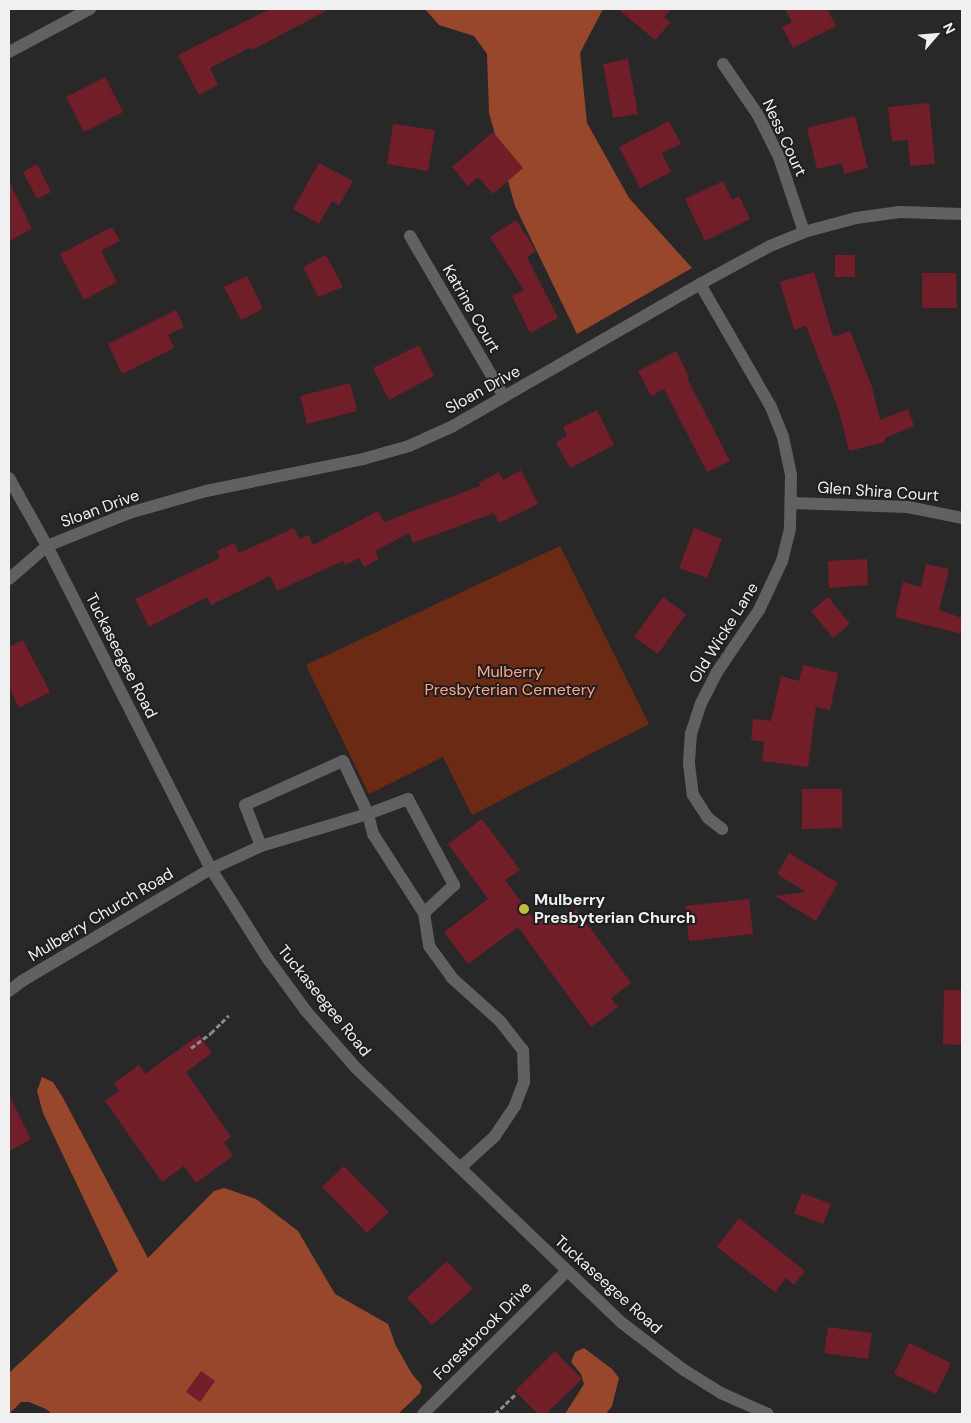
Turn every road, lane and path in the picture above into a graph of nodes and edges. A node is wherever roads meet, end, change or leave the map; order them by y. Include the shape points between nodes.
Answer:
1 (90, 9) edge
2 (9, 52) edge
3 (723, 64) dead end
4 (962, 214) edge
5 (804, 232) junction
6 (410, 236) dead end
7 (700, 284) junction
8 (504, 397) junction
9 (9, 478) edge
10 (792, 503) junction
11 (962, 518) edge
12 (47, 546) junction
13 (9, 579) edge
14 (368, 814) junction
15 (722, 829) dead end
16 (261, 846) junction
17 (211, 869) junction
18 (424, 913) junction
19 (9, 991) edge
20 (229, 1015) dead end
21 (191, 1048) dead end
22 (460, 1168) junction
23 (567, 1270) junction
24 (515, 1395) dead end
25 (423, 1414) edge
26 (495, 1414) edge
27 (768, 1414) edge

1 - 2 street
3 - 5 street, Ness Court via 758,115 779,157
4 - 5 street, Sloan Drive via 900,212 856,218
5 - 7 street, Sloan Drive via 770,246
6 - 8 street, Katrine Court
7 - 8 street, Sloan Drive
7 - 10 street, Old Wicke Lane via 771,407 783,437 791,476
8 - 12 street, Sloan Drive via 409,446 129,513
9 - 12 street, Tuckaseegee Road
10 - 11 street, Glen Shira Court via 908,507
10 - 15 street, Old Wicke Lane via 782,562 770,592 717,672 701,703 691,733 689,764 693,795 708,818
12 - 13 street, Sloan Drive
12 - 17 street, Tuckaseegee Road
14 - 16 street, Mulberry Church Road
14 - 16 street via 343,761 245,805
14 - 18 street via 373,834
14 - 18 street, Mulberry Church Road via 408,799 454,885
16 - 17 street, Mulberry Church Road
17 - 19 street, Mulberry Church Road
17 - 22 street, Tuckaseegee Road via 268,959 306,1011 357,1069
18 - 22 street via 429,946 452,978 500,1021 523,1050 524,1082 515,1106 495,1136
20 - 21 path
22 - 23 street, Tuckaseegee Road
23 - 25 street, Forestbrook Drive
23 - 27 street, Tuckaseegee Road via 622,1323 684,1370 720,1393
24 - 26 path

